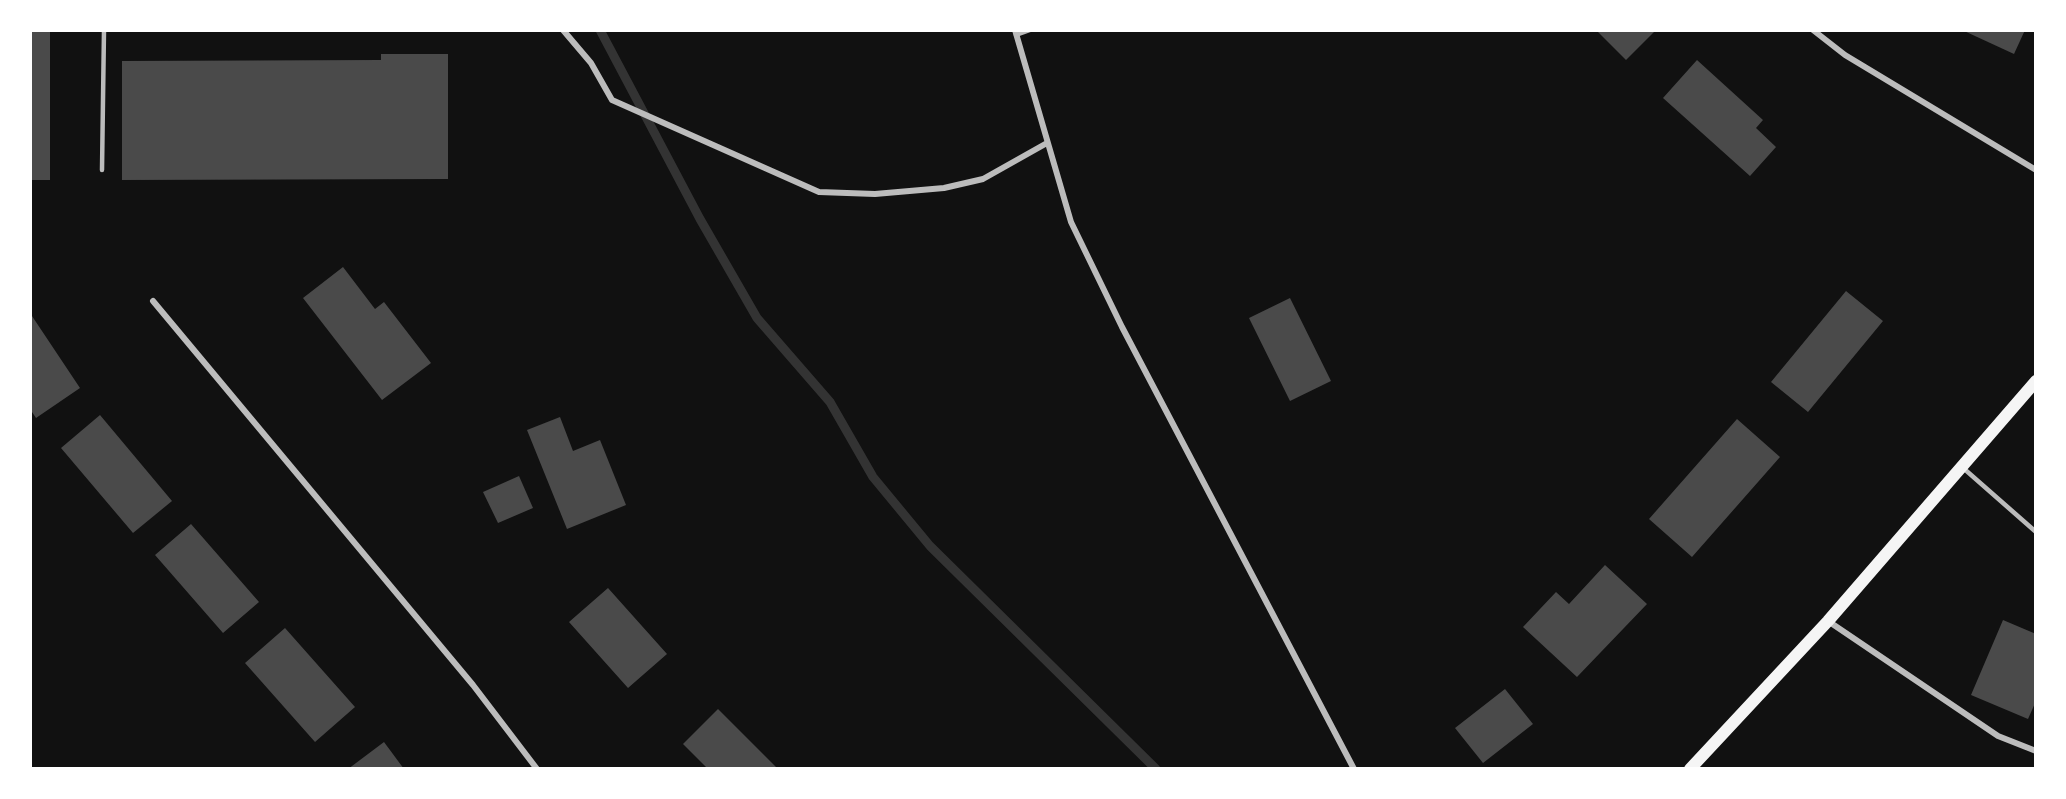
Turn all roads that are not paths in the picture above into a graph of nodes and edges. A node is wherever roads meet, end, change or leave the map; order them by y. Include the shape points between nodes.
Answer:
1 (104, 30) edge
2 (563, 30) edge
3 (1030, 30) edge
4 (1813, 30) edge
5 (1015, 32) edge
6 (1047, 143) junction
7 (102, 170) dead end
8 (2036, 170) edge
9 (153, 301) dead end
10 (2036, 381) edge
11 (1962, 467) junction
12 (2036, 532) edge
13 (1828, 621) junction
14 (2036, 751) edge
15 (537, 769) edge
16 (1354, 769) edge
17 (1690, 769) edge

1 - 7 lane
2 - 6 street via 591,63 612,100 819,192 875,194 944,188 983,179
3 - 5 lane
4 - 8 street via 1845,55
5 - 6 street
6 - 16 street via 1071,222
9 - 15 street via 473,685
10 - 11 main road
11 - 12 lane
11 - 13 main road
13 - 14 street via 1998,736
13 - 17 main road

